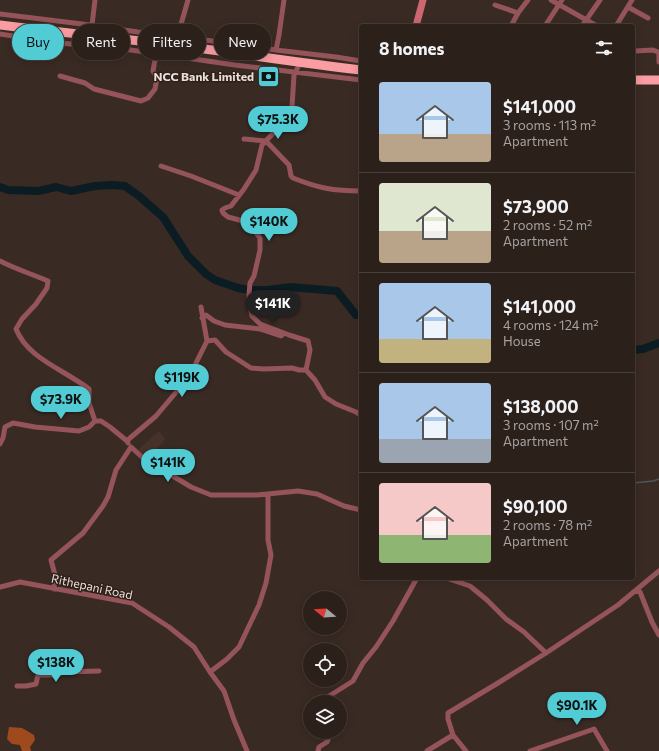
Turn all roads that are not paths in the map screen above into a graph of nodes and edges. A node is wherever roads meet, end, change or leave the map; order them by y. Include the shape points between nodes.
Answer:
1 (95, 0) edge
2 (188, 0) edge
3 (284, 0) edge
4 (423, 0) edge
5 (528, 0) edge
6 (551, 0) edge
7 (600, 0) edge
8 (632, 0) edge
9 (561, 2) edge
10 (495, 5) dead end
11 (628, 7) junction
12 (0, 14) edge
13 (518, 14) junction
14 (648, 18) dead end
15 (586, 21) junction
16 (79, 24) edge
17 (92, 24) edge
18 (181, 24) edge
19 (417, 24) edge
20 (512, 24) edge
21 (546, 24) edge
22 (584, 24) edge
23 (592, 24) edge
24 (617, 24) edge
25 (0, 25) edge
26 (0, 34) edge
27 (72, 34) edge
28 (206, 40) edge
29 (206, 50) edge
30 (276, 50) junction
31 (635, 50) dead end
32 (138, 51) edge
33 (155, 60) edge
34 (202, 60) edge
35 (359, 61) edge
36 (659, 62) edge
37 (300, 63) junction
38 (359, 70) edge
39 (295, 72) junction
40 (60, 76) dead end
41 (359, 80) edge
42 (635, 80) edge
43 (659, 80) edge
44 (244, 139) dead end
45 (266, 141) junction
46 (161, 166) dead end
47 (359, 191) edge
48 (239, 195) junction
49 (0, 261) edge
50 (200, 307) dead end
51 (202, 318) junction
52 (284, 333) junction
53 (207, 341) junction
54 (306, 370) junction
55 (359, 414) edge
56 (95, 421) junction
57 (3, 426) edge
58 (127, 441) junction
59 (0, 444) edge
60 (131, 447) junction
61 (268, 494) junction
62 (359, 510) edge
63 (659, 571) edge
64 (416, 580) edge
65 (452, 580) edge
66 (0, 587) edge
67 (54, 589) junction
68 (636, 590) junction
69 (659, 634) edge
70 (546, 653) junction
71 (99, 671) dead end
72 (210, 672) junction
73 (17, 686) dead end
74 (330, 695) edge
75 (453, 735) junction
76 (328, 739) edge
77 (247, 751) edge
78 (318, 751) edge
79 (427, 751) edge
80 (466, 751) edge
81 (530, 751) edge
82 (607, 751) edge

1 - 17 street
2 - 18 street
3 - 30 street
4 - 19 main road
5 - 13 street
6 - 9 street
7 - 15 street
8 - 11 street
9 - 15 street
9 - 21 street
10 - 13 street
11 - 14 street
11 - 24 street
12 - 16 street
13 - 20 street
15 - 22 street
15 - 23 street
25 - 27 highway
26 - 32 street
28 - 30 street
29 - 37 highway
30 - 35 street
31 - 36 street via 658,52
33 - 40 street via 155,89 148,98 141,101 94,89 85,83
34 - 39 street
37 - 38 highway
37 - 39 street
39 - 41 street
39 - 45 street via 292,107 282,124
42 - 43 highway
44 - 45 street
45 - 47 street via 289,165 293,178 312,186 332,190
45 - 48 street via 262,145 256,170
46 - 48 street
48 - 52 street via 231,206 222,210 228,217 249,224 260,238 260,250 250,283 252,316 260,324
49 - 56 street via 48,281 44,293 16,329 19,337 31,350 89,388 89,403
50 - 51 street
51 - 52 street via 206,315 214,322 225,326 260,329 281,336
51 - 53 street
52 - 54 street via 308,341 310,350
53 - 54 street via 215,340 226,352 251,368
53 - 58 street via 193,369 178,390 156,416
54 - 55 street via 325,397
56 - 57 street via 79,431 12,423
56 - 58 street via 101,421
57 - 59 street
58 - 60 street
60 - 61 street via 143,458 191,487 211,495
60 - 67 street via 116,470 103,506 83,533 51,560 55,575
61 - 62 street via 298,491 317,494
61 - 72 street via 268,540 271,555 259,605 239,646
63 - 68 street
64 - 74 street via 393,621 353,680
65 - 70 street via 470,586
66 - 67 street, Rithepani Road via 20,582
67 - 72 street, Rithepani Road via 132,603 194,647
68 - 69 street via 640,592
68 - 70 street
70 - 75 street via 448,713
71 - 73 street via 38,675 36,684
72 - 77 street, Rithepani Road via 224,691
75 - 79 street
75 - 80 street
76 - 78 street
81 - 82 street via 594,729

